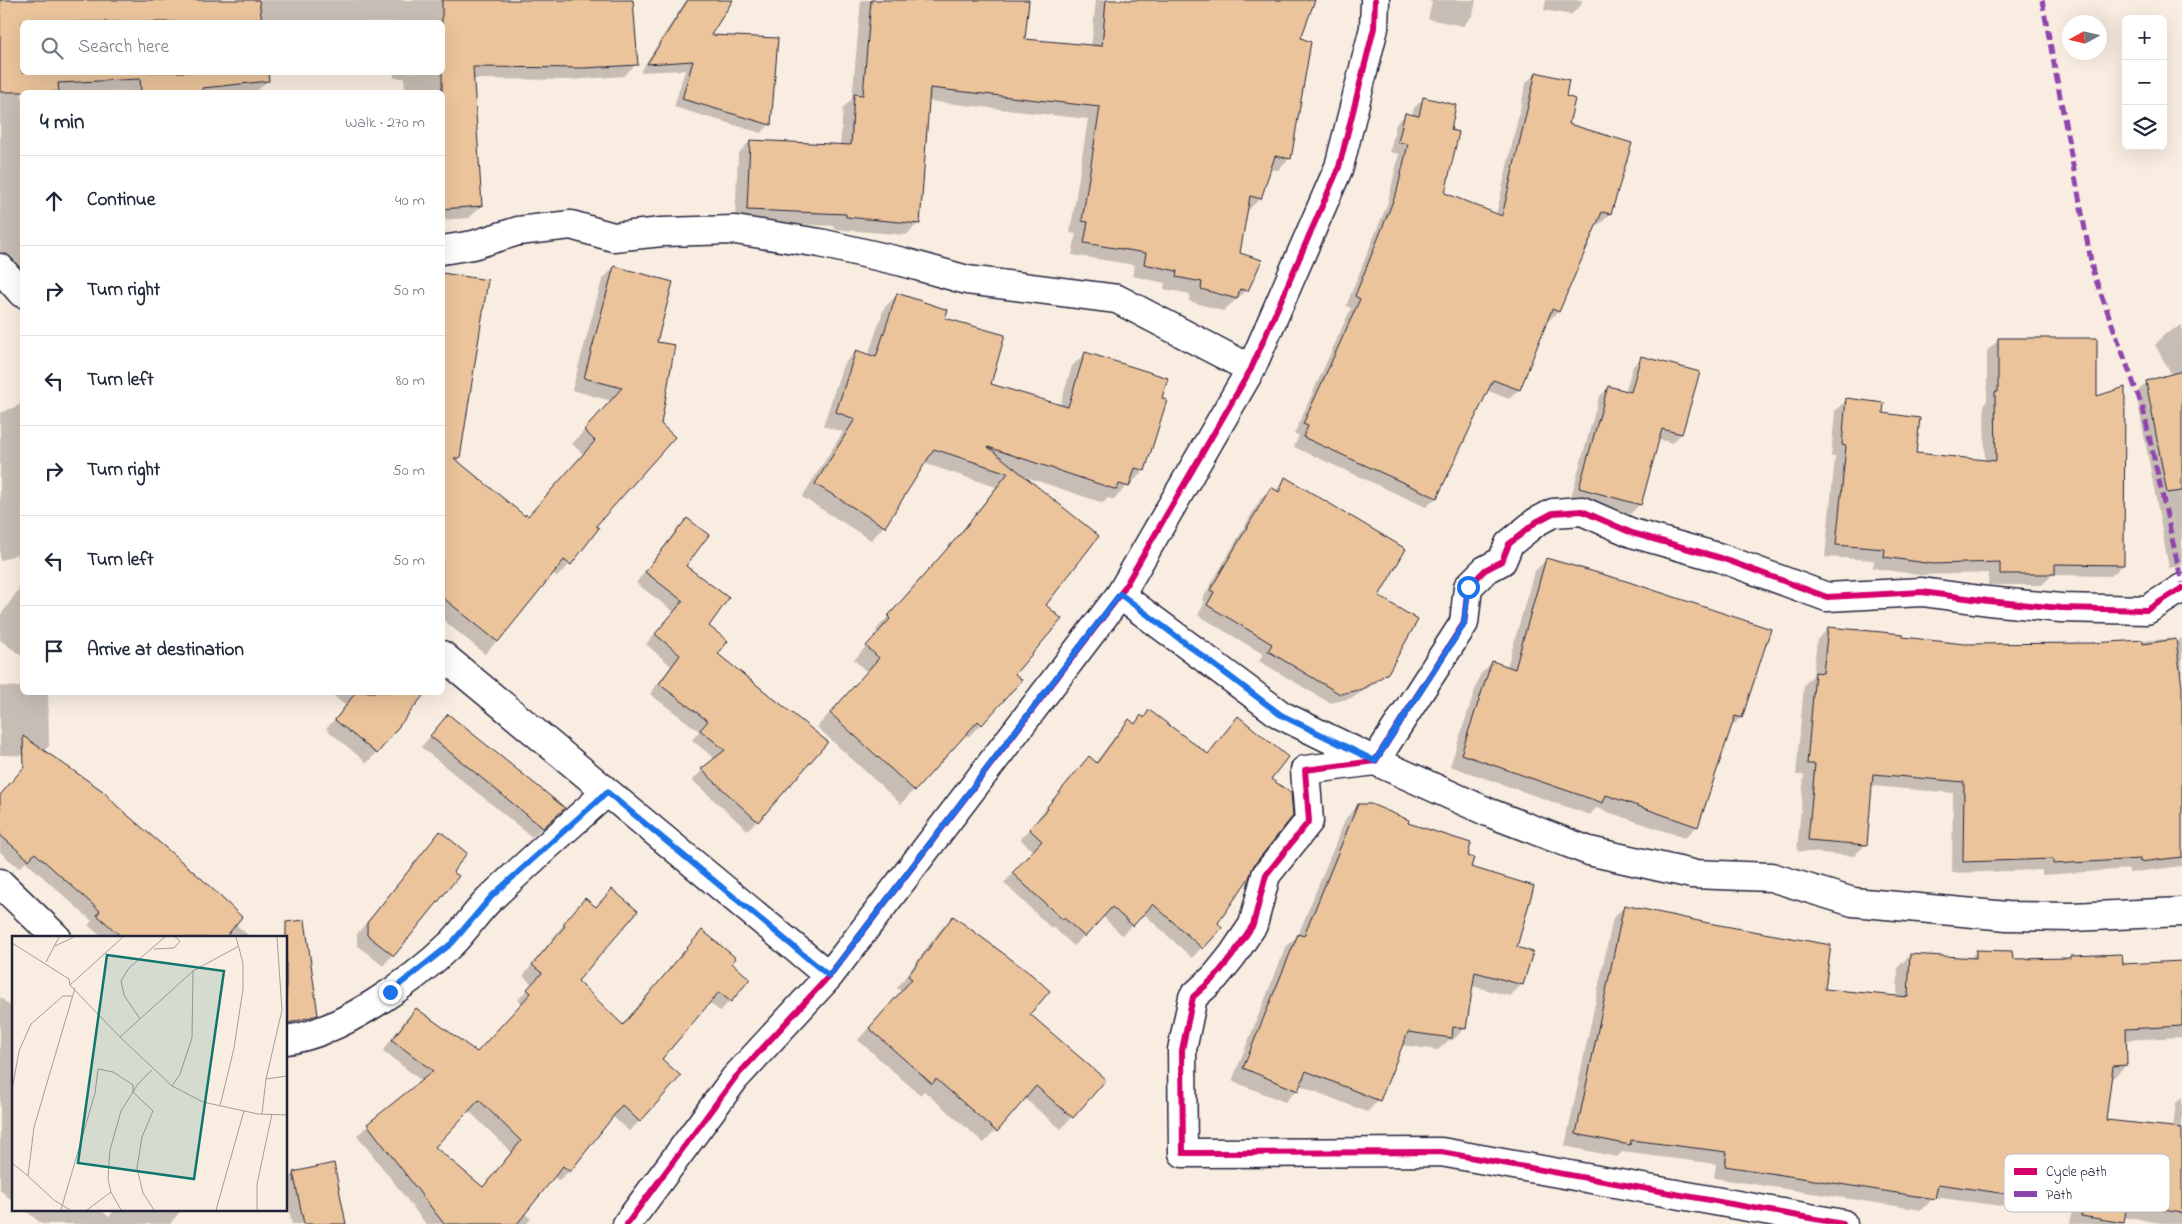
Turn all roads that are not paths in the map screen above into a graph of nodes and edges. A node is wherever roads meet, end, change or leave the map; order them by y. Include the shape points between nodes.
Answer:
1 (1375, 0) edge
2 (445, 250) edge
3 (0, 268) edge
4 (20, 290) edge
5 (1251, 368) junction
6 (2182, 588) edge
7 (1120, 594) junction
8 (445, 657) edge
9 (1375, 761) junction
10 (607, 792) junction
11 (0, 883) edge
12 (2182, 912) edge
13 (55, 936) edge
14 (829, 976) junction
15 (288, 1040) edge
16 (627, 1224) edge
17 (1843, 1224) edge

1 - 5 street via 1374,28 1339,167
2 - 5 street via 473,245 518,231 571,225 612,237 662,232 744,232 820,243 967,280 1117,299
3 - 4 street
5 - 7 street
6 - 9 street via 2147,610 2061,608 1922,592 1826,597 1721,558 1632,533 1582,511 1553,513 1509,544 1502,561 1485,570 1468,587 1464,624
7 - 9 street via 1281,715
7 - 14 street
8 - 10 street
9 - 12 street via 1490,813 1589,851 1692,874 1771,876 1854,902 2008,916
9 - 17 street via 1305,770 1309,821 1266,875 1253,925 1221,970 1193,997 1182,1050 1184,1153 1441,1152
10 - 14 street
10 - 15 street via 492,896 452,943 417,972 383,997 327,1030
11 - 13 street
14 - 16 street via 735,1078

